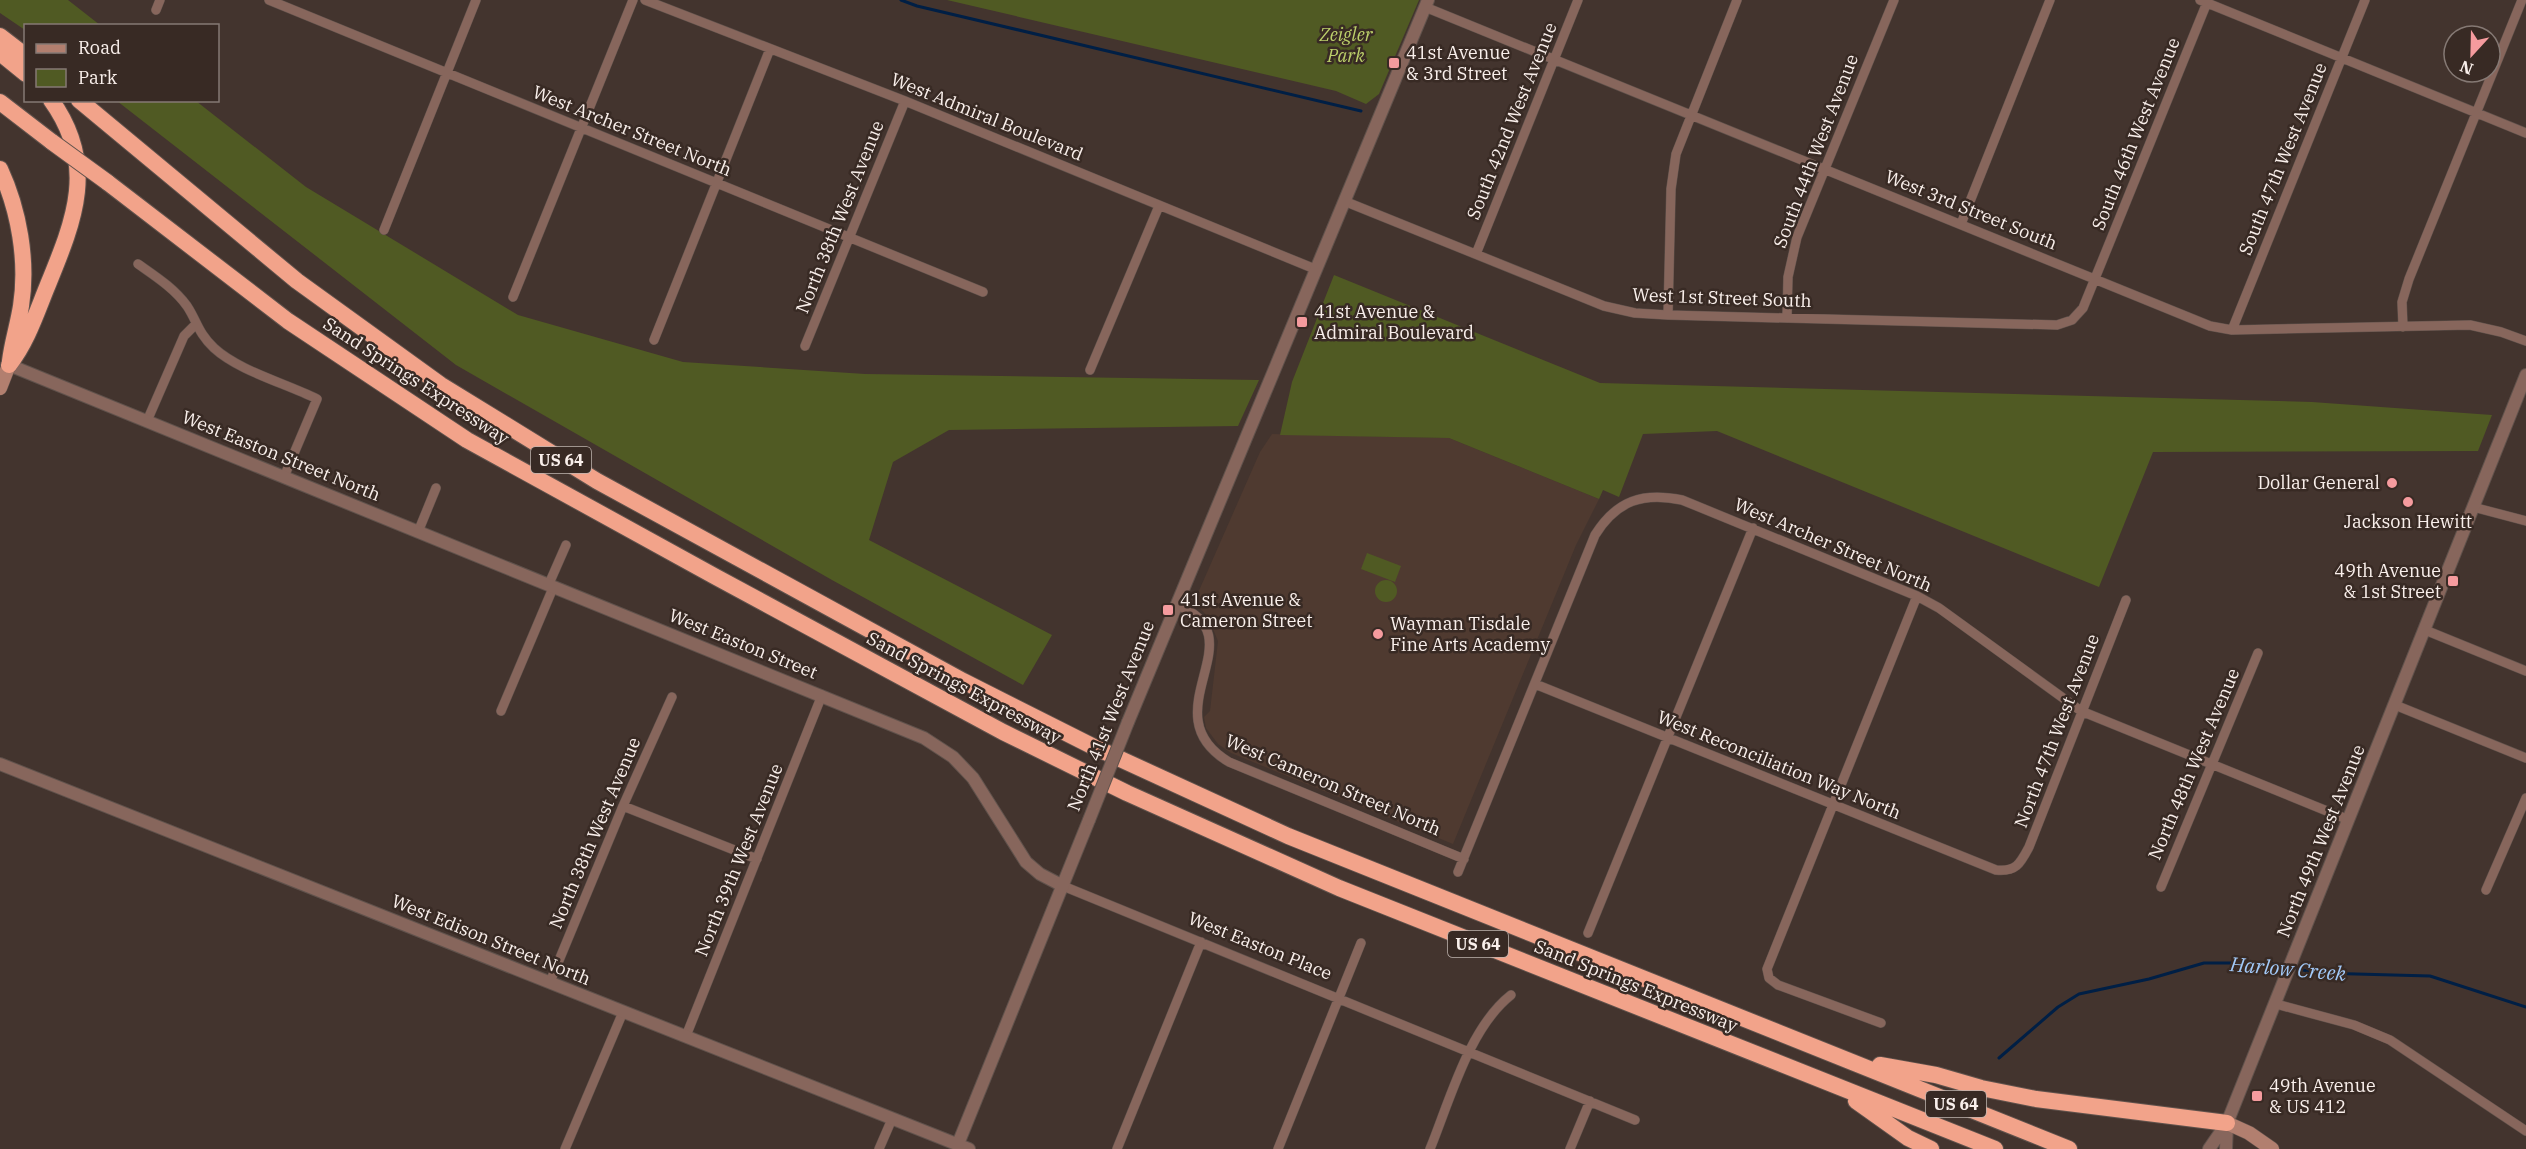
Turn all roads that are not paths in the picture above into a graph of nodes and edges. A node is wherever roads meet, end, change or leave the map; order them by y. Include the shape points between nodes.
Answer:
1 (160, 0) edge
2 (270, 0) edge
3 (476, 0) edge
4 (633, 0) edge
5 (645, 0) edge
6 (1578, 0) edge
7 (1737, 0) edge
8 (1894, 0) edge
9 (2050, 0) edge
10 (2365, 0) edge
11 (2522, 0) edge
12 (2205, 1) edge
13 (1426, 3) edge
14 (156, 10) dead end
15 (0, 36) edge
16 (770, 49) junction
17 (0, 53) edge
18 (24, 54) edge
19 (1555, 58) junction
20 (2341, 58) junction
21 (24, 72) edge
22 (446, 73) junction
23 (905, 101) junction
24 (0, 102) edge
25 (52, 102) edge
26 (81, 102) edge
27 (2476, 112) junction
28 (1690, 114) junction
29 (581, 128) junction
30 (2526, 133) edge
31 (1825, 168) junction
32 (0, 169) edge
33 (717, 183) junction
34 (1344, 201) junction
35 (1159, 206) junction
36 (1961, 224) junction
37 (384, 230) dead end
38 (849, 237) junction
39 (1476, 254) junction
40 (138, 264) dead end
41 (1315, 269) junction
42 (2095, 279) junction
43 (983, 291) dead end
44 (513, 297) dead end
45 (1668, 315) junction
46 (1787, 317) junction
47 (195, 325) junction
48 (2403, 327) junction
49 (2232, 330) junction
50 (654, 340) dead end
51 (2526, 341) edge
52 (805, 346) dead end
53 (5, 363) edge
54 (1090, 370) dead end
55 (2526, 375) edge
56 (0, 388) edge
57 (147, 421) junction
58 (284, 477) junction
59 (436, 488) dead end
60 (2473, 507) junction
61 (2526, 521) edge
62 (1753, 528) junction
63 (418, 532) junction
64 (566, 545) dead end
65 (551, 587) junction
66 (1917, 596) junction
67 (2126, 600) dead end
68 (1176, 605) junction
69 (2425, 630) junction
70 (2258, 653) dead end
71 (2526, 671) edge
72 (1534, 684) junction
73 (822, 695) junction
74 (672, 697) dead end
75 (2395, 705) junction
76 (501, 711) dead end
77 (2081, 711) junction
78 (924, 738) joint
79 (1667, 738) junction
80 (2526, 758) edge
81 (0, 764) edge
82 (2212, 765) junction
83 (2526, 798) edge
84 (1832, 804) junction
85 (623, 806) junction
86 (2349, 819) junction
87 (757, 859) junction
88 (1464, 859) junction
89 (2013, 870) joint
90 (1458, 872) dead end
91 (1063, 886) junction
92 (2161, 887) dead end
93 (2486, 890) dead end
94 (1588, 933) dead end
95 (1201, 942) junction
96 (1361, 943) dead end
97 (550, 982) junction
98 (1511, 995) dead end
99 (1340, 998) junction
100 (2278, 999) junction
101 (623, 1012) junction
102 (1881, 1023) dead end
103 (686, 1036) junction
104 (1469, 1052) junction
105 (1842, 1058) junction
106 (1833, 1084) junction
107 (1590, 1101) junction
108 (892, 1119) junction
109 (1635, 1120) dead end
110 (2227, 1123) junction
111 (2526, 1131) edge
112 (963, 1147) edge
113 (565, 1149) edge
114 (879, 1149) edge
115 (1117, 1149) edge
116 (1278, 1149) edge
117 (1430, 1149) edge
118 (1570, 1149) edge
119 (1931, 1149) edge
120 (1995, 1149) edge
121 (2069, 1149) edge
122 (2209, 1149) edge
123 (2226, 1149) edge
124 (2272, 1149) edge

1 - 14 street
2 - 22 street, West Archer Street North
3 - 22 street
4 - 29 street
5 - 16 street, West Admiral Boulevard
6 - 19 street, South 42nd West Avenue
7 - 28 street
8 - 31 street, South 44th West Avenue
9 - 36 street
10 - 20 street, South 47th West Avenue
11 - 27 street
12 - 20 street
12 - 42 street, South 46th West Avenue
13 - 19 street, West 3rd Street South
13 - 34 street, North 41st West Avenue
15 - 18 highway
16 - 23 street, West Admiral Boulevard
16 - 33 street
17 - 21 highway
19 - 28 street, West 3rd Street South
19 - 39 street, South 42nd West Avenue
20 - 27 street
20 - 49 street, South 47th West Avenue
22 - 29 street, West Archer Street North
22 - 37 street
23 - 35 street, West Admiral Boulevard
23 - 38 street, North 38th West Avenue
24 - 106 highway, Sand Springs Expressway / US 64, bridge via 288,321 467,440 1003,732 1118,789 1339,888
25 - 53 highway via 63,118 73,148 78,197 70,230 21,349
26 - 105 highway, Sand Springs Expressway / US 64 via 297,281 441,385 597,481 856,623 1056,728 1240,815
27 - 30 street
27 - 48 street via 2409,279 2402,302
28 - 31 street, West 3rd Street South
28 - 45 street via 1673,171
29 - 33 street, West Archer Street North
29 - 44 street
31 - 36 street, West 3rd Street South
31 - 46 street, South 44th West Avenue via 1791,258
32 - 53 highway via 14,206 22,256 21,306
33 - 38 street, West Archer Street North
33 - 50 street
34 - 39 street, West 1st Street South
34 - 41 street, North 41st West Avenue
35 - 41 street, West Admiral Boulevard
35 - 54 street
36 - 42 street, West 3rd Street South
38 - 43 street, West Archer Street North
38 - 52 street, North 38th West Avenue
39 - 45 street, West 1st Street South via 1604,306
40 - 47 street via 177,294
41 - 68 street, North 41st West Avenue
42 - 46 street, West 1st Street South via 2080,313 2057,325
42 - 49 street, West 3rd Street South via 2210,326
45 - 46 street, West 1st Street South
47 - 57 street via 184,336
47 - 58 street via 232,362 317,399
48 - 49 street, West 3rd Street South
48 - 51 street, West 3rd Street South via 2470,326
53 - 56 main road
53 - 57 street, West Easton Street North
55 - 60 street, North 49th West Avenue
57 - 58 street, West Easton Street North
58 - 63 street, West Easton Street North
59 - 63 street
60 - 61 street
60 - 69 street, North 49th West Avenue
62 - 66 street, West Archer Street North
62 - 72 street, West Archer Street North via 1666,497 1637,500 1614,511 1595,535
62 - 79 street
63 - 65 street, West Easton Street North
64 - 65 street
65 - 73 street, West Easton Street
65 - 76 street
66 - 77 street, West Archer Street North
66 - 84 street
67 - 77 street, North 47th West Avenue
68 - 88 street, West Cameron Street North via 1201,621 1209,639 1209,661 1196,714 1200,734 1210,750 1229,762
68 - 91 street, North 41st West Avenue, bridge
69 - 71 street
69 - 75 street, North 49th West Avenue
70 - 82 street, North 48th West Avenue
72 - 79 street, West Reconciliation Way North
72 - 88 street
73 - 78 street, West Easton Street
73 - 87 street, North 39th West Avenue
74 - 85 street, North 38th West Avenue
75 - 80 street
75 - 86 street, North 49th West Avenue
77 - 82 street, West Archer Street North
77 - 89 street, North 47th West Avenue via 2029,847
78 - 91 street, West Easton Place via 948,753 973,778 1033,869
79 - 84 street, West Reconciliation Way North
79 - 94 street
81 - 97 street, West Edison Street North
82 - 86 street, West Archer Street North
82 - 92 street, North 48th West Avenue
83 - 93 street
84 - 89 street, West Reconciliation Way North via 1995,870
84 - 102 street via 1768,974 1778,985
85 - 87 street
85 - 97 street, North 38th West Avenue
86 - 100 street, North 49th West Avenue
87 - 103 street, North 39th West Avenue
88 - 90 street
91 - 95 street, West Easton Place
91 - 112 street, North 41st West Avenue
95 - 99 street, West Easton Place
95 - 115 street
96 - 99 street
97 - 101 street, West Edison Street North
98 - 104 street via 1484,1022
99 - 104 street, West Easton Place
99 - 116 street
100 - 110 street, North 49th West Avenue
100 - 111 street via 2390,1040
101 - 103 street, West Edison Street North
101 - 113 street
103 - 108 street, West Edison Street North
104 - 107 street, West Easton Place
104 - 117 street
105 - 110 highway via 2036,1099
105 - 121 highway, Sand Springs Expressway / US 64
106 - 119 highway
106 - 120 highway, Sand Springs Expressway / US 64
107 - 109 street, West Easton Place
107 - 118 street
108 - 112 street, West Edison Street North
108 - 114 street
110 - 122 street, North 49th West Avenue
110 - 123 street, North 49th West Avenue
110 - 124 main road

